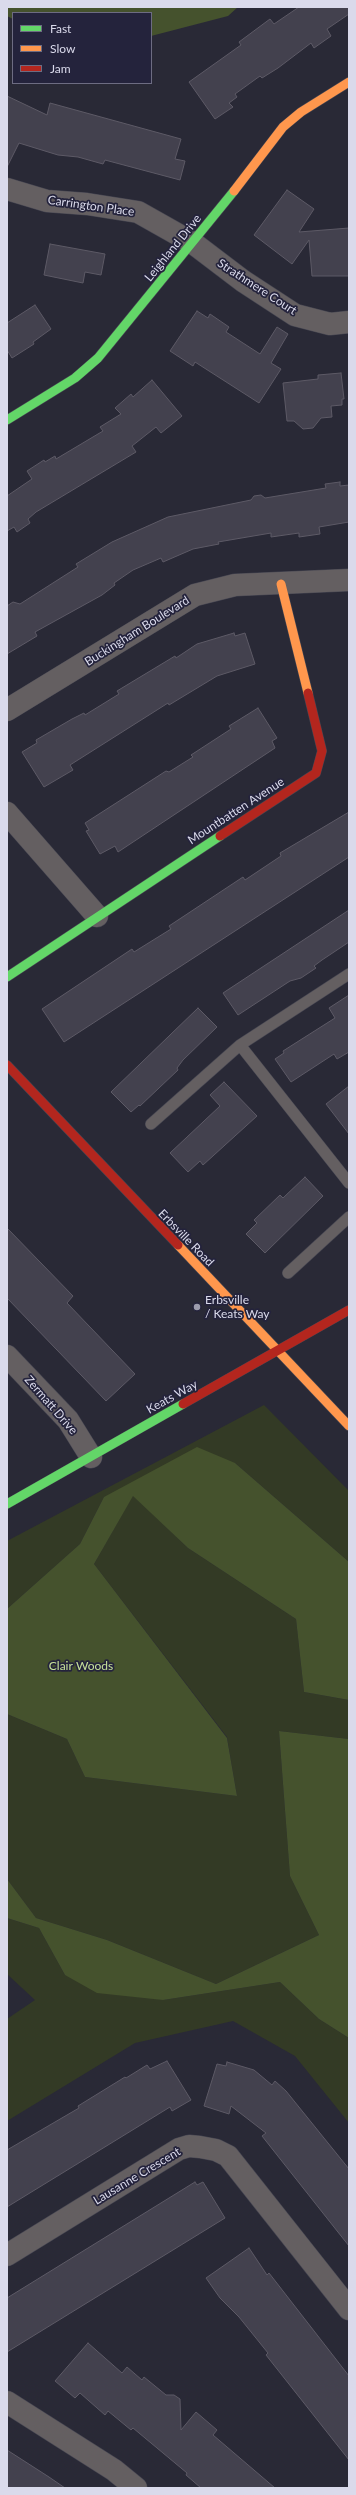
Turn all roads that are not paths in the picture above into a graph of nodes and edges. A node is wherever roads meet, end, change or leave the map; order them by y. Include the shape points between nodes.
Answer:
1 (349, 82) edge
2 (7, 189) edge
3 (193, 243) junction
4 (349, 322) edge
5 (7, 420) edge
6 (349, 580) edge
7 (281, 584) junction
8 (7, 710) edge
9 (7, 812) edge
10 (97, 916) junction
11 (349, 974) edge
12 (7, 977) edge
13 (240, 1045) junction
14 (7, 1065) edge
15 (151, 1124) dead end
16 (349, 1183) edge
17 (349, 1217) edge
18 (288, 1273) dead end
19 (349, 1310) edge
20 (276, 1351) junction
21 (7, 1356) edge
22 (349, 1426) edge
23 (91, 1457) junction
24 (7, 1504) edge
25 (7, 2255) edge
26 (349, 2308) edge
27 (7, 2402) edge
28 (136, 2488) edge

1 - 3 street, Leighland Drive via 301,112 283,127
2 - 3 street, Carrington Place via 47,201 138,212
3 - 4 street, Strathmere Court via 242,281 296,315 330,324
3 - 5 street, Leighland Drive via 98,358 75,378
6 - 7 street, Buckingham Boulevard
7 - 8 street, Buckingham Boulevard via 235,585 195,595
7 - 10 street, Mountbatten Avenue via 322,751 316,773
9 - 10 street
10 - 12 street, Mountbatten Avenue
11 - 13 lane
13 - 15 lane
13 - 16 lane
14 - 20 street, Erbsville Road
17 - 18 lane
19 - 20 street, Keats Way
20 - 22 street, Erbsville Road
20 - 23 street, Keats Way
21 - 23 street, Zermatt Drive via 68,1420
23 - 24 street, Keats Way
25 - 26 street, Lausanne Crescent via 179,2149 189,2146 200,2147 216,2150 228,2156
27 - 28 street via 114,2470

